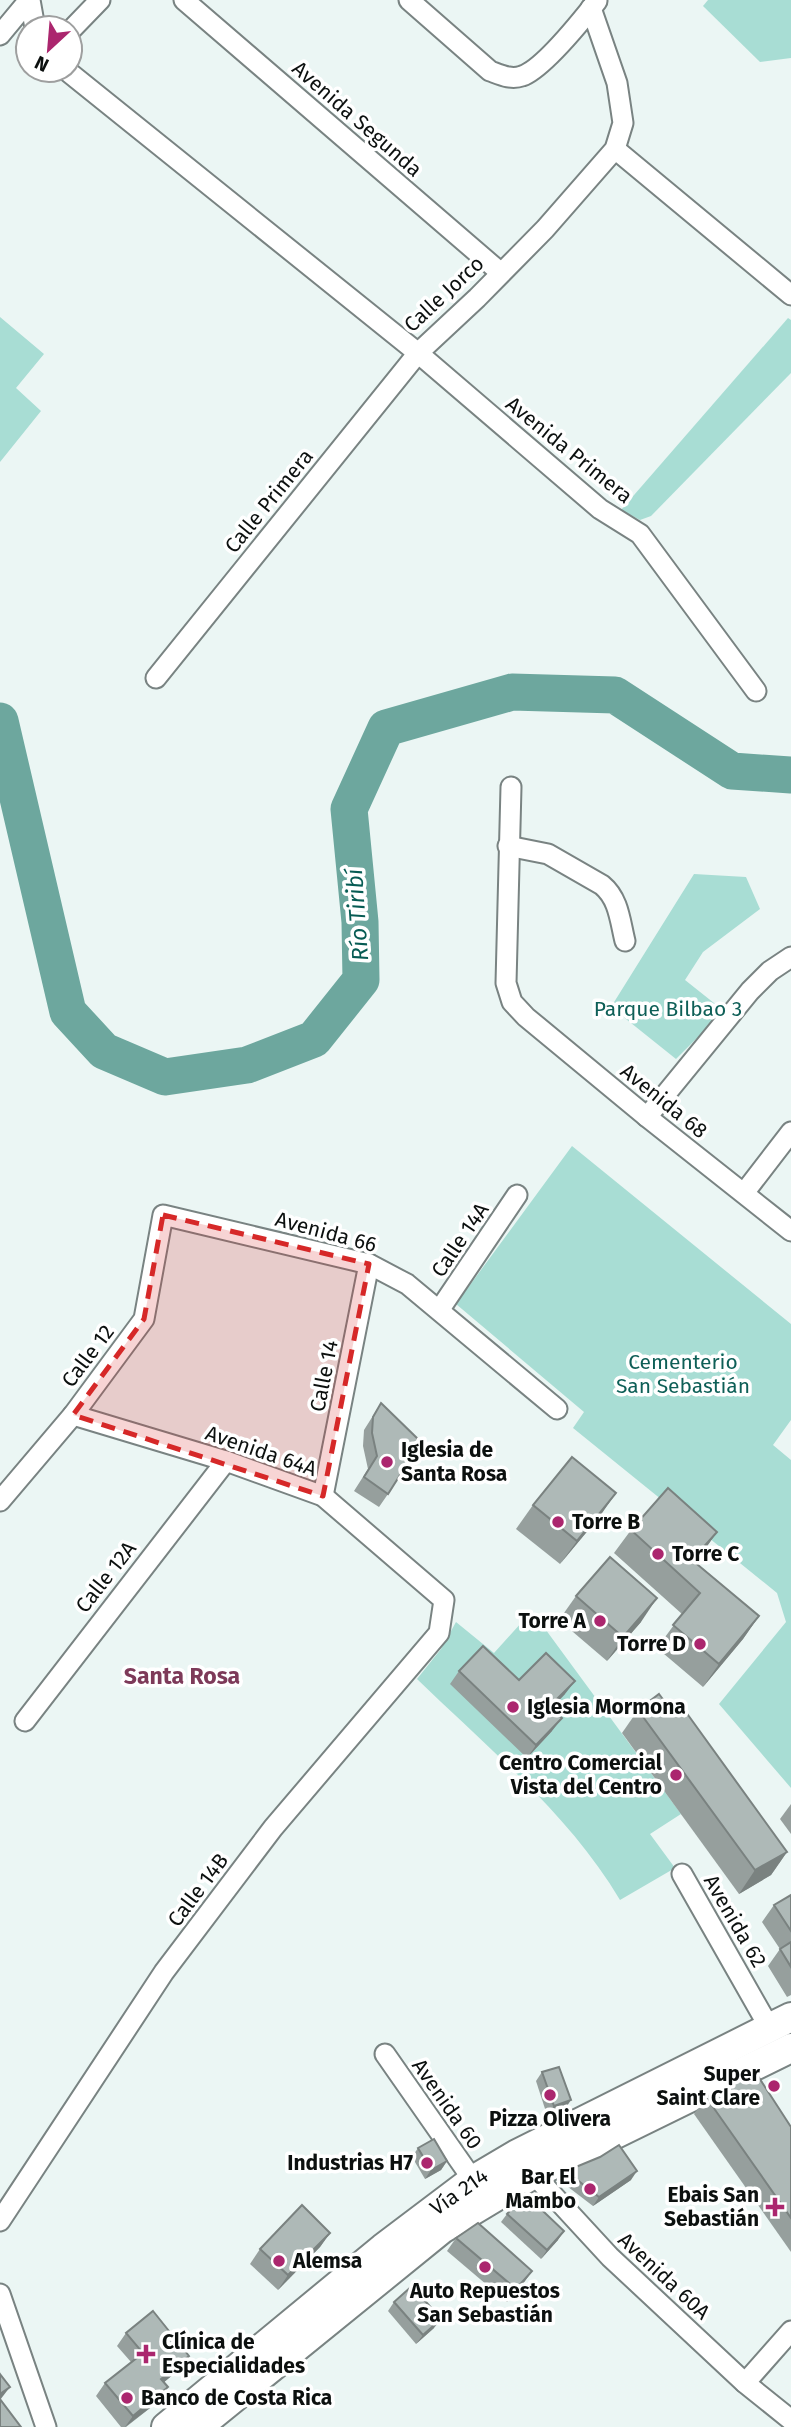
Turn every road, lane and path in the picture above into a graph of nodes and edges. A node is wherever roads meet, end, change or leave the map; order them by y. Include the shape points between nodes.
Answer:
1 (30, 0) edge
2 (100, 0) edge
3 (184, 0) edge
4 (409, 0) edge
5 (594, 4) edge
6 (84, 17) edge
7 (0, 35) edge
8 (83, 84) edge
9 (615, 149) junction
10 (500, 273) junction
11 (791, 295) edge
12 (418, 353) junction
13 (156, 678) dead end
14 (756, 691) dead end
15 (511, 787) dead end
16 (508, 846) junction
17 (625, 941) dead end
18 (791, 957) edge
19 (647, 1117) junction
20 (791, 1132) edge
21 (744, 1194) junction
22 (517, 1195) dead end
23 (163, 1215) joint
24 (791, 1231) edge
25 (369, 1264) junction
26 (440, 1310) junction
27 (556, 1409) dead end
28 (73, 1415) junction
29 (226, 1461) junction
30 (323, 1496) junction
31 (0, 1502) edge
32 (443, 1600) joint
33 (25, 1721) dead end
34 (682, 1874) dead end
35 (780, 2022) edge
36 (791, 2048) edge
37 (384, 2054) dead end
38 (525, 2164) junction
39 (473, 2180) junction
40 (0, 2221) edge
41 (0, 2294) edge
42 (791, 2331) edge
43 (746, 2383) junction
44 (207, 2419) edge
45 (791, 2420) edge
46 (47, 2427) edge
47 (166, 2427) edge

1 - 7 street
2 - 6 street
3 - 10 street, Avenida Segunda
4 - 5 street via 491,71 506,78 522,76 539,66
5 - 9 street, Calle Jorco via 617,83 623,123
8 - 12 street, Calle Jorco
9 - 10 street, Calle Jorco
9 - 11 street
10 - 12 street, Calle Jorco
12 - 13 street, Calle Primera
12 - 14 street, Avenida Primera via 600,509 640,534
15 - 16 street
16 - 17 street via 548,854 603,885 615,901
16 - 19 street, Avenida 68 via 506,983 512,1002
18 - 19 street via 750,991
19 - 21 street, Avenida 68
20 - 21 street
21 - 24 street, Avenida 68
22 - 26 street, Calle 14A
23 - 25 street, Avenida 66
23 - 28 street, Calle 12 via 144,1319
25 - 26 street, Avenida 66 via 407,1284
25 - 30 street, Calle 14
26 - 27 street, Avenida 66
28 - 29 street, Avenida 64A
28 - 31 street, Calle 12
29 - 30 street, Avenida 64A
29 - 33 street, Calle 12A
30 - 32 street, Avenida 64A
32 - 40 street, Calle 14B via 439,1633 273,1828 173,1961
34 - 35 street, Avenida 62
35 - 38 main road, Vía 214
36 - 38 main road, Vía 214
37 - 39 street, Avenida 60
38 - 39 main road, Vía 214
38 - 43 street, Avenida 60A via 610,2257
38 - 44 main road, Vía 214
39 - 44 main road, Vía 214 via 383,2248
41 - 46 street
42 - 43 street
43 - 45 street, Avenida 60A
44 - 47 main road, Vía 214

